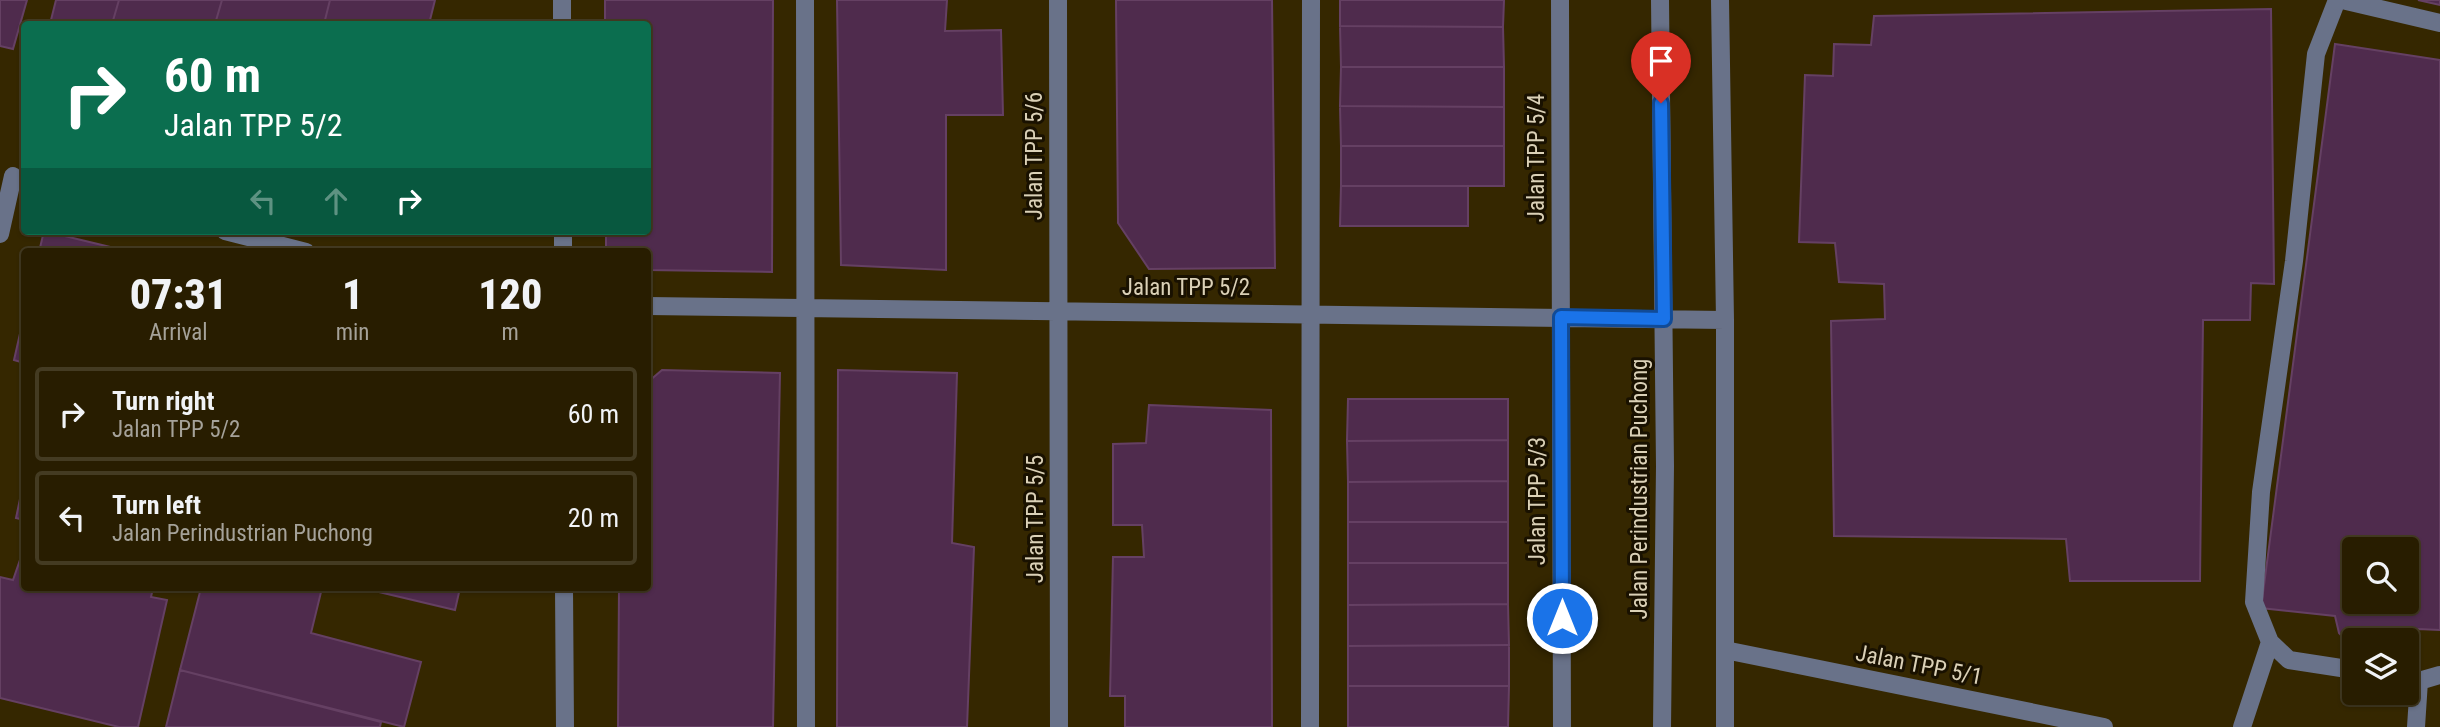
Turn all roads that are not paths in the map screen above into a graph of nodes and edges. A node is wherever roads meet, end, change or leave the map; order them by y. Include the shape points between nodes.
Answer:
1 (562, 0) edge
2 (804, 0) edge
3 (1058, 0) edge
4 (1311, 0) edge
5 (1560, 0) edge
6 (1660, 0) edge
7 (1720, 0) edge
8 (2337, 0) edge
9 (2342, 0) edge
10 (562, 21) edge
11 (2440, 23) edge
12 (13, 176) edge
13 (0, 234) edge
14 (240, 235) edge
15 (291, 248) edge
16 (651, 306) edge
17 (806, 311) junction
18 (1059, 312) junction
19 (1313, 312) junction
20 (1561, 317) junction
21 (1664, 319) junction
22 (1725, 320) junction
23 (564, 591) edge
24 (2270, 642) junction
25 (1724, 650) junction
26 (2342, 668) edge
27 (2440, 676) edge
28 (2419, 679) edge
29 (2415, 705) edge
30 (565, 727) edge
31 (806, 727) edge
32 (1059, 727) edge
33 (1310, 727) edge
34 (1562, 727) edge
35 (1662, 727) edge
36 (1725, 727) edge
37 (2104, 727) edge
38 (2242, 727) edge
39 (2416, 727) edge

1 - 10 street
2 - 17 street
3 - 18 street, Jalan TPP 5/6
4 - 19 street
5 - 20 street, Jalan TPP 5/4
6 - 21 street, Jalan Perindustrian Puchong
7 - 22 street
8 - 24 street via 2316,54 2294,261 2261,492 2254,602
9 - 11 street
12 - 13 street
14 - 15 street
16 - 17 street, Jalan TPP 5/2
17 - 18 street, Jalan TPP 5/2
17 - 31 street
18 - 19 street, Jalan TPP 5/2
18 - 32 street, Jalan TPP 5/5
19 - 20 street, Jalan TPP 5/2
19 - 33 street
20 - 21 street, Jalan TPP 5/2
20 - 34 street, Jalan TPP 5/3
21 - 22 street, Jalan TPP 5/2
21 - 35 street, Jalan Perindustrian Puchong
22 - 25 street
23 - 30 street
24 - 26 street via 2289,660
24 - 38 street
25 - 36 street
25 - 37 street, Jalan TPP 5/1
27 - 28 street
29 - 39 street

